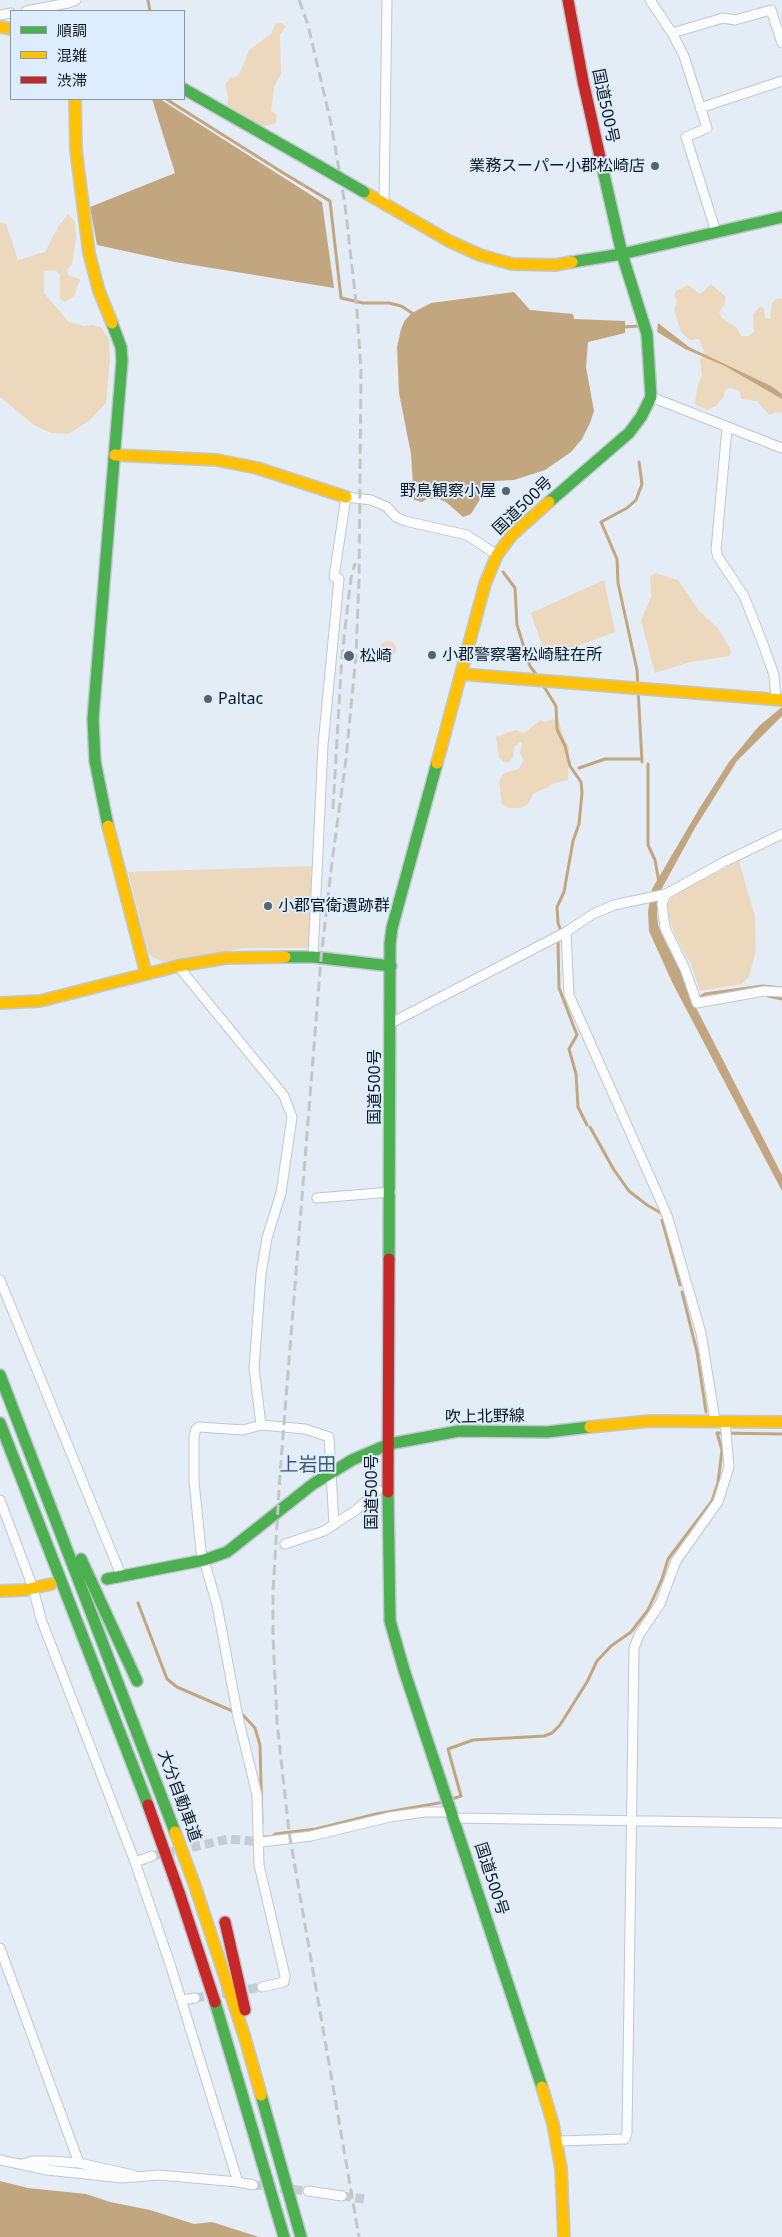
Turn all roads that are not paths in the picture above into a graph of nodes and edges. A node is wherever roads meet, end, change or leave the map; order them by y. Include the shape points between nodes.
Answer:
1 (76, 0) edge
2 (387, 0) edge
3 (568, 0) edge
4 (650, 0) edge
5 (32, 10) edge
6 (672, 33) junction
7 (782, 43) edge
8 (782, 81) edge
9 (185, 90) edge
10 (76, 100) edge
11 (700, 108) junction
12 (384, 203) junction
13 (782, 217) edge
14 (716, 232) junction
15 (622, 254) junction
16 (651, 397) junction
17 (727, 428) junction
18 (782, 448) edge
19 (116, 455) junction
20 (346, 497) junction
21 (497, 555) junction
22 (461, 674) junction
23 (779, 700) edge
24 (782, 834) edge
25 (666, 894) junction
26 (566, 932) junction
27 (313, 957) junction
28 (178, 966) junction
29 (391, 966) junction
30 (146, 973) junction
31 (782, 992) edge
32 (0, 1003) edge
33 (391, 1023) junction
34 (391, 1192) junction
35 (317, 1198) dead end
36 (0, 1280) edge
37 (4, 1306) edge
38 (0, 1375) edge
39 (17, 1419) junction
40 (720, 1420) junction
41 (782, 1422) edge
42 (0, 1423) edge
43 (261, 1425) junction
44 (389, 1444) junction
45 (330, 1473) junction
46 (378, 1490) dead end
47 (0, 1500) edge
48 (334, 1525) junction
49 (285, 1544) dead end
50 (203, 1560) junction
51 (121, 1575) junction
52 (107, 1579) dead end
53 (51, 1584) dead end
54 (34, 1588) junction
55 (0, 1591) edge
56 (137, 1681) dead end
57 (452, 1815) junction
58 (631, 1820) junction
59 (782, 1823) edge
60 (262, 1842) tunnel mouth
61 (152, 1856) tunnel mouth
62 (135, 1862) junction
63 (225, 1922) dead end
64 (0, 1948) edge
65 (262, 1987) tunnel mouth
66 (195, 1998) tunnel mouth
67 (182, 2000) junction
68 (558, 2141) junction
69 (278, 2150) junction
70 (0, 2160) edge
71 (79, 2163) junction
72 (19, 2165) junction
73 (140, 2177) junction
74 (238, 2182) junction
75 (253, 2185) tunnel mouth
76 (308, 2191) tunnel mouth
77 (342, 2196) tunnel mouth
78 (284, 2237) edge
79 (301, 2237) edge
80 (564, 2237) edge

1 - 5 street
2 - 12 street
3 - 15 main road, 国道500号
4 - 6 street
6 - 7 street via 723,18 735,20 771,10
6 - 11 street via 684,56
8 - 11 street
9 - 12 main road, bridge
10 - 19 main road via 75,142 89,253 98,291 121,354
11 - 14 street via 707,128 686,137
12 - 15 main road via 449,242 512,264 555,266
13 - 14 main road
14 - 15 main road
15 - 16 main road, 国道500号 via 647,334
16 - 17 street
16 - 21 main road, 国道500号 via 630,433 512,535
17 - 18 street
17 - 23 street via 716,550 744,596 764,644
19 - 20 main road via 217,460 257,468
19 - 30 main road via 94,719 95,761 102,803
20 - 21 street via 371,500 405,521 467,535
20 - 27 street via 334,577 339,579 323,745
21 - 22 main road, 国道500号 via 485,584
22 - 23 main road
22 - 29 main road, 国道500号 via 396,913 390,944
24 - 25 street
25 - 26 street via 614,905
25 - 31 street via 662,904 664,928 685,969 697,1003 764,991
26 - 33 street
26 - 40 street via 569,995 667,1215 701,1333
27 - 28 main road via 235,958
27 - 29 main road
28 - 30 main road
28 - 43 street via 280,1091 292,1117 281,1194 267,1238 261,1274 254,1368
29 - 33 main road, 国道500号
30 - 32 main road via 40,1001
33 - 34 main road, 国道500号
34 - 35 street
34 - 44 main road, 国道500号
36 - 37 street
37 - 51 street
38 - 39 main road, 大分自動車道
39 - 56 main road
39 - 69 main road, 大分自動車道 via 195,1886
40 - 41 main road, 吹上北野線
40 - 44 main road, 吹上北野線 via 650,1421 547,1432 458,1431
40 - 58 street via 728,1467 718,1502 676,1561 660,1604 634,1648
42 - 78 main road, 大分自動車道 via 129,1754 175,1883 228,2043
43 - 45 street via 329,1436
43 - 50 street via 243,1430 196,1429 194,1482
44 - 45 main road, 吹上北野線
44 - 57 main road, 国道500号 via 390,1621
45 - 48 street
45 - 50 main road, 吹上北野線 via 227,1552
46 - 48 street
47 - 54 street
48 - 49 street
50 - 51 main road, 吹上北野線
50 - 65 street via 217,1605 256,1795 259,1865 285,1976 284,1982
51 - 52 main road, 吹上北野線
53 - 54 main road
54 - 55 main road
54 - 62 street via 44,1627
57 - 58 street
57 - 60 street via 425,1812 311,1836
57 - 68 main road, 国道500号
58 - 59 street
58 - 68 street via 627,2133 624,2140
61 - 62 street
62 - 67 street
63 - 69 main road
64 - 71 street
66 - 67 street
67 - 74 street
68 - 80 main road, 国道500号
69 - 79 main road, 大分自動車道
70 - 72 street
71 - 72 street via 32,2161
71 - 73 street
72 - 73 street via 103,2176
73 - 74 street via 176,2176
74 - 75 street
76 - 77 street

